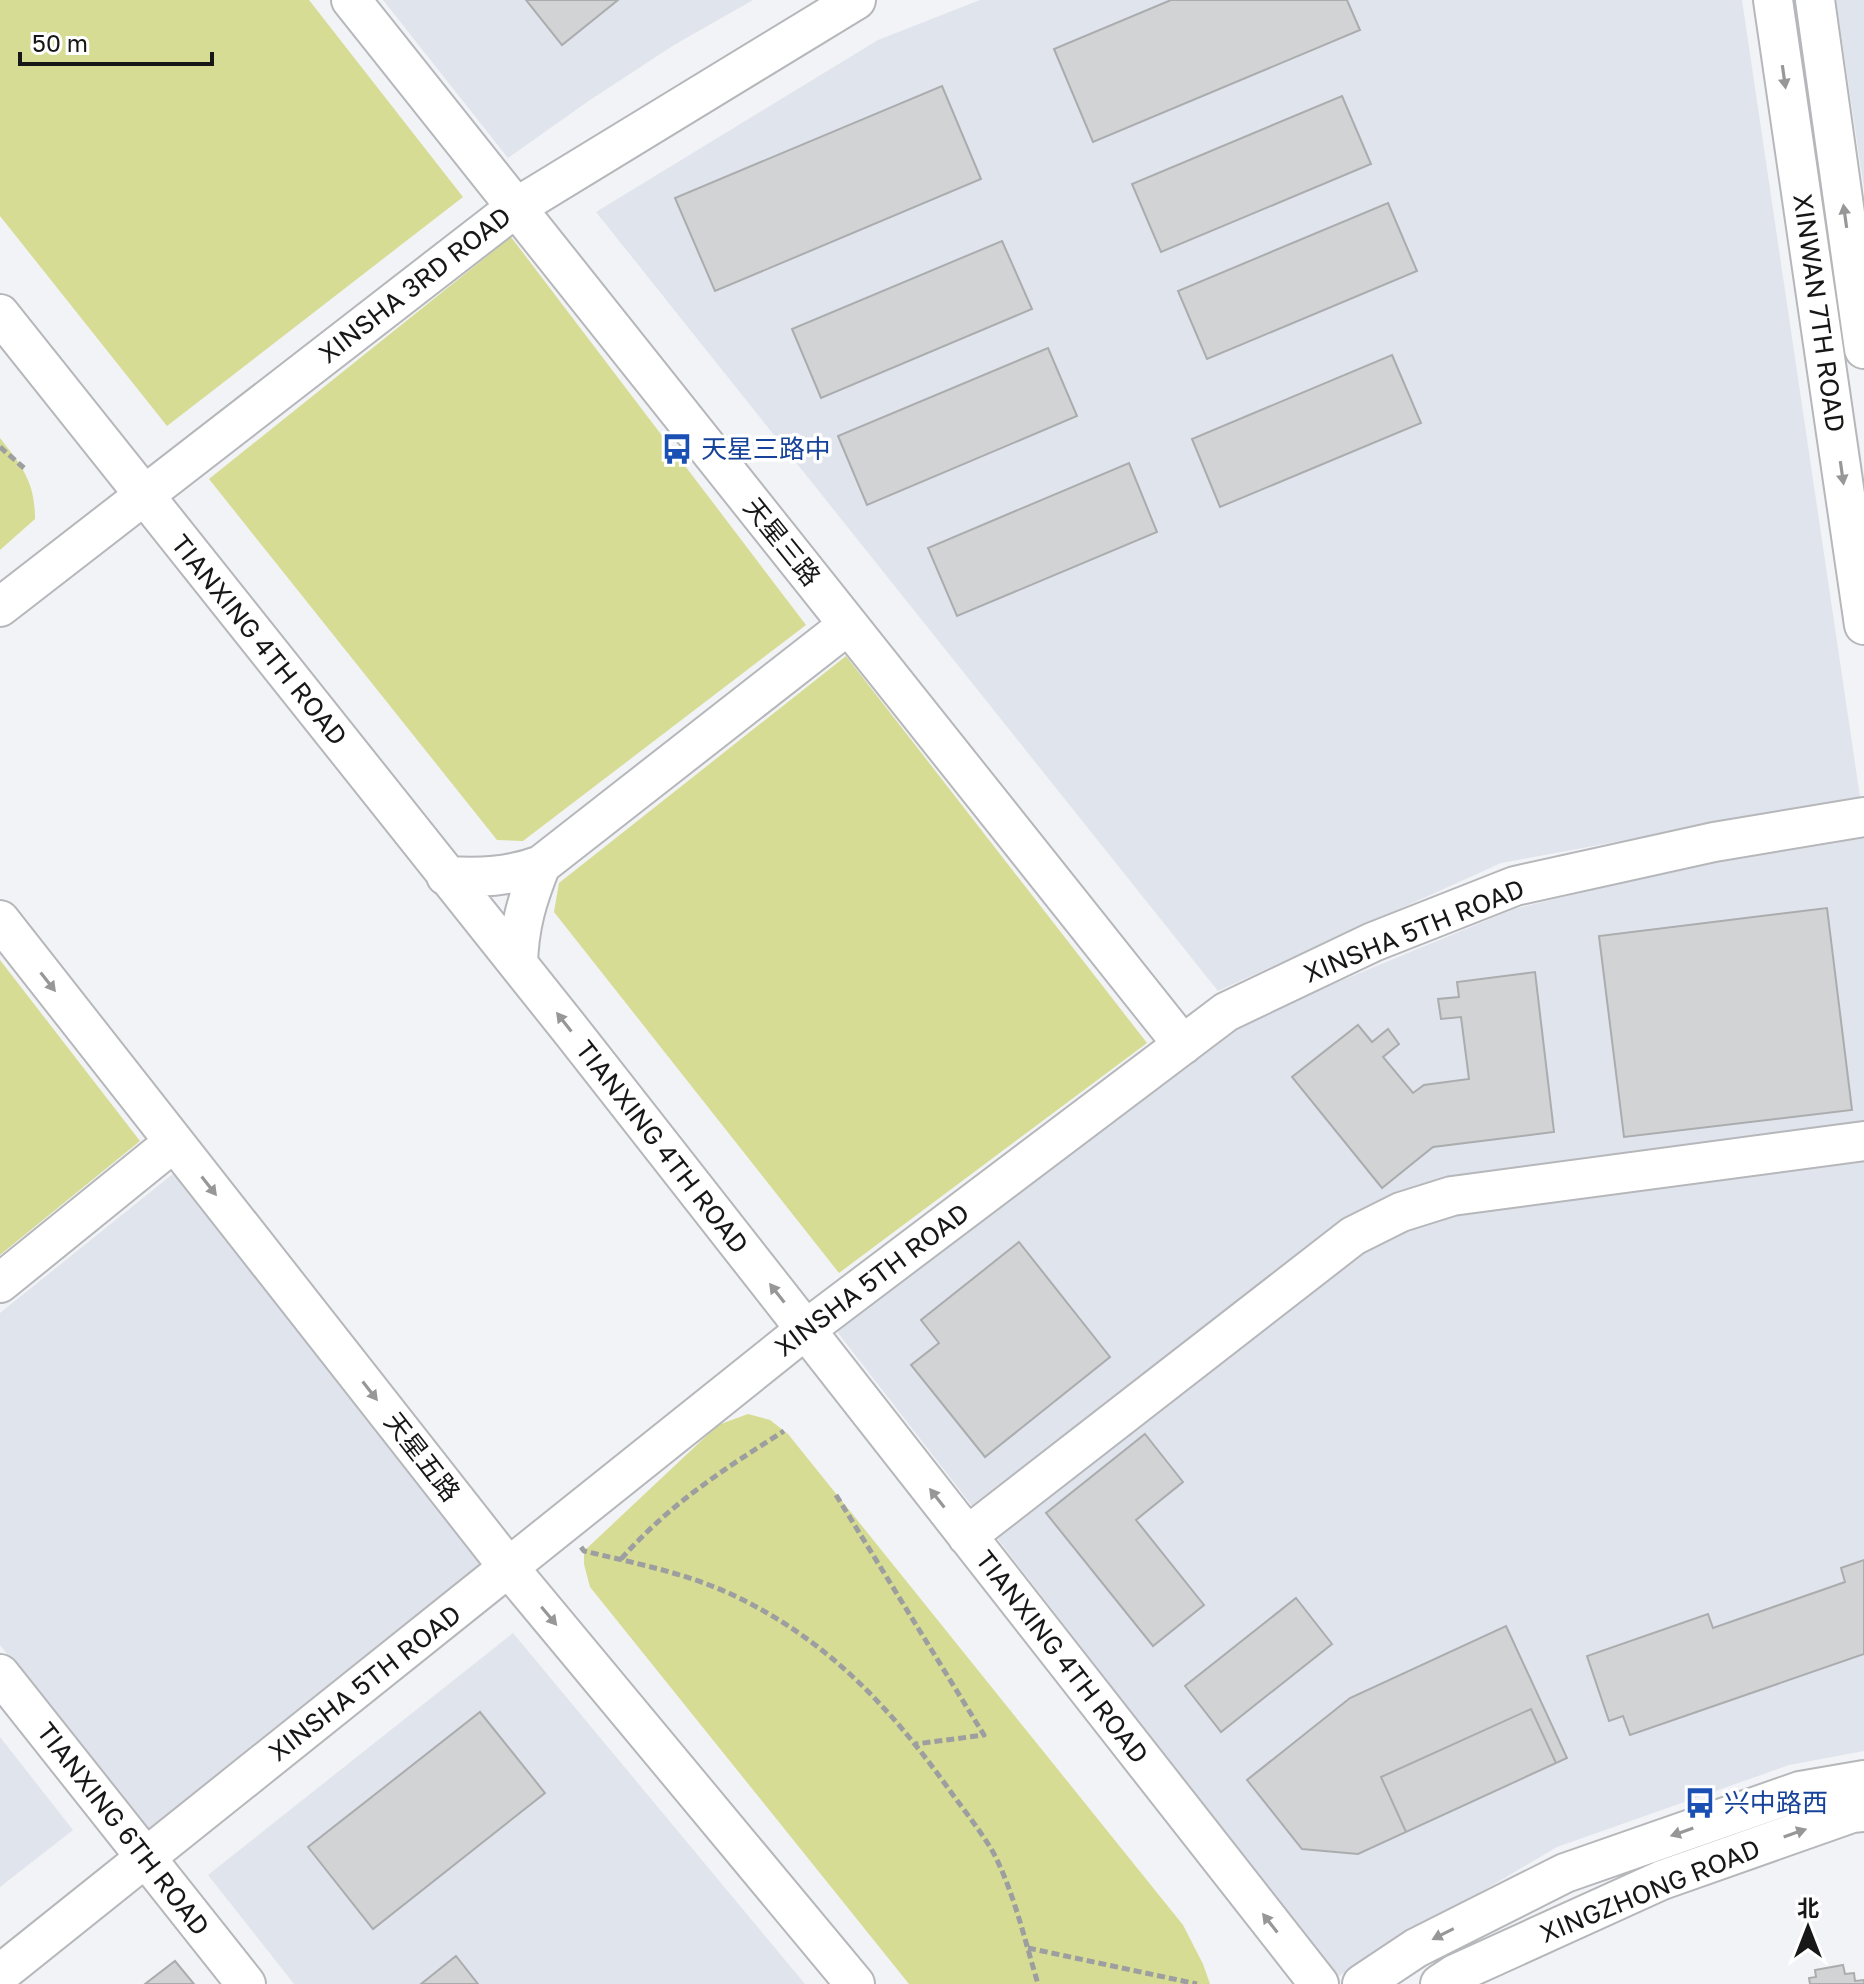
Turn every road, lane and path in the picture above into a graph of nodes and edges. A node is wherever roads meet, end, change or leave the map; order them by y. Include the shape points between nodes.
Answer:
1 (351, 0) edge
2 (856, 0) edge
3 (1773, 0) edge
4 (1815, 0) edge
5 (515, 208) junction
6 (0, 314) edge
7 (1864, 349) edge
8 (0, 447) edge
9 (24, 468) dead end
10 (143, 495) junction
11 (0, 607) edge
12 (848, 625) junction
13 (1864, 625) edge
14 (1864, 817) edge
15 (541, 865) junction
16 (446, 876) junction
17 (0, 920) edge
18 (518, 964) junction
19 (1183, 1045) junction
20 (1864, 1141) edge
21 (174, 1142) junction
22 (0, 1283) edge
23 (805, 1330) junction
24 (784, 1431) dead end
25 (836, 1495) dead end
26 (564, 1524) junction
27 (967, 1536) junction
28 (621, 1559) junction
29 (509, 1568) junction
30 (0, 1674) edge
31 (916, 1744) junction
32 (1864, 1780) edge
33 (1864, 1812) edge
34 (146, 1857) junction
35 (1027, 1948) junction
36 (0, 1974) edge
37 (246, 1984) edge
38 (855, 1984) edge
39 (1038, 1984) edge
40 (1197, 1984) edge
41 (1319, 1984) edge
42 (1362, 1984) edge
43 (1440, 1984) edge

1 - 5 street, 天星三路
2 - 5 street, XINSHA 3RD ROAD
3 -> 13 street, XINWAN 7TH ROAD
7 -> 4 street, XINWAN 7TH ROAD
5 - 10 street, XINSHA 3RD ROAD
5 - 12 street, 天星三路
6 - 10 street, TIANXING 4TH ROAD
8 - 9 path
10 - 11 street, XINSHA 3RD ROAD
10 - 16 street, TIANXING 4TH ROAD
12 - 15 street
12 - 19 street, 天星三路
14 - 19 street, XINSHA 5TH ROAD via 1714,842 1515,886 1373,942 1226,1012
15 - 16 street via 487,878
15 - 18 street via 525,906
16 - 18 street, TIANXING 4TH ROAD
17 -> 21 street, 天星五路
23 -> 18 street, TIANXING 4TH ROAD
19 - 23 street, XINSHA 5TH ROAD
20 - 27 street via 1452,1196 1401,1212 1353,1236
21 - 22 street
21 -> 29 street, 天星五路
23 - 26 street, XINSHA 5TH ROAD
27 -> 23 street, TIANXING 4TH ROAD
24 - 28 path via 710,1478 651,1526
25 - 31 path via 984,1735
26 - 28 path via 584,1551
26 - 29 street, XINSHA 5TH ROAD
41 -> 27 street, TIANXING 4TH ROAD
28 - 31 path via 733,1595 800,1633 858,1678
29 - 34 street, XINSHA 5TH ROAD
29 -> 38 street, 天星五路
30 - 34 street, TIANXING 6TH ROAD
31 - 35 path via 994,1854
32 -> 42 street, XINGZHONG ROAD via 1800,1791 1565,1873 1416,1948
43 -> 33 street, XINGZHONG ROAD via 1662,1880
34 - 36 street, XINSHA 5TH ROAD
34 - 37 street, TIANXING 6TH ROAD
35 - 39 path
35 - 40 path

